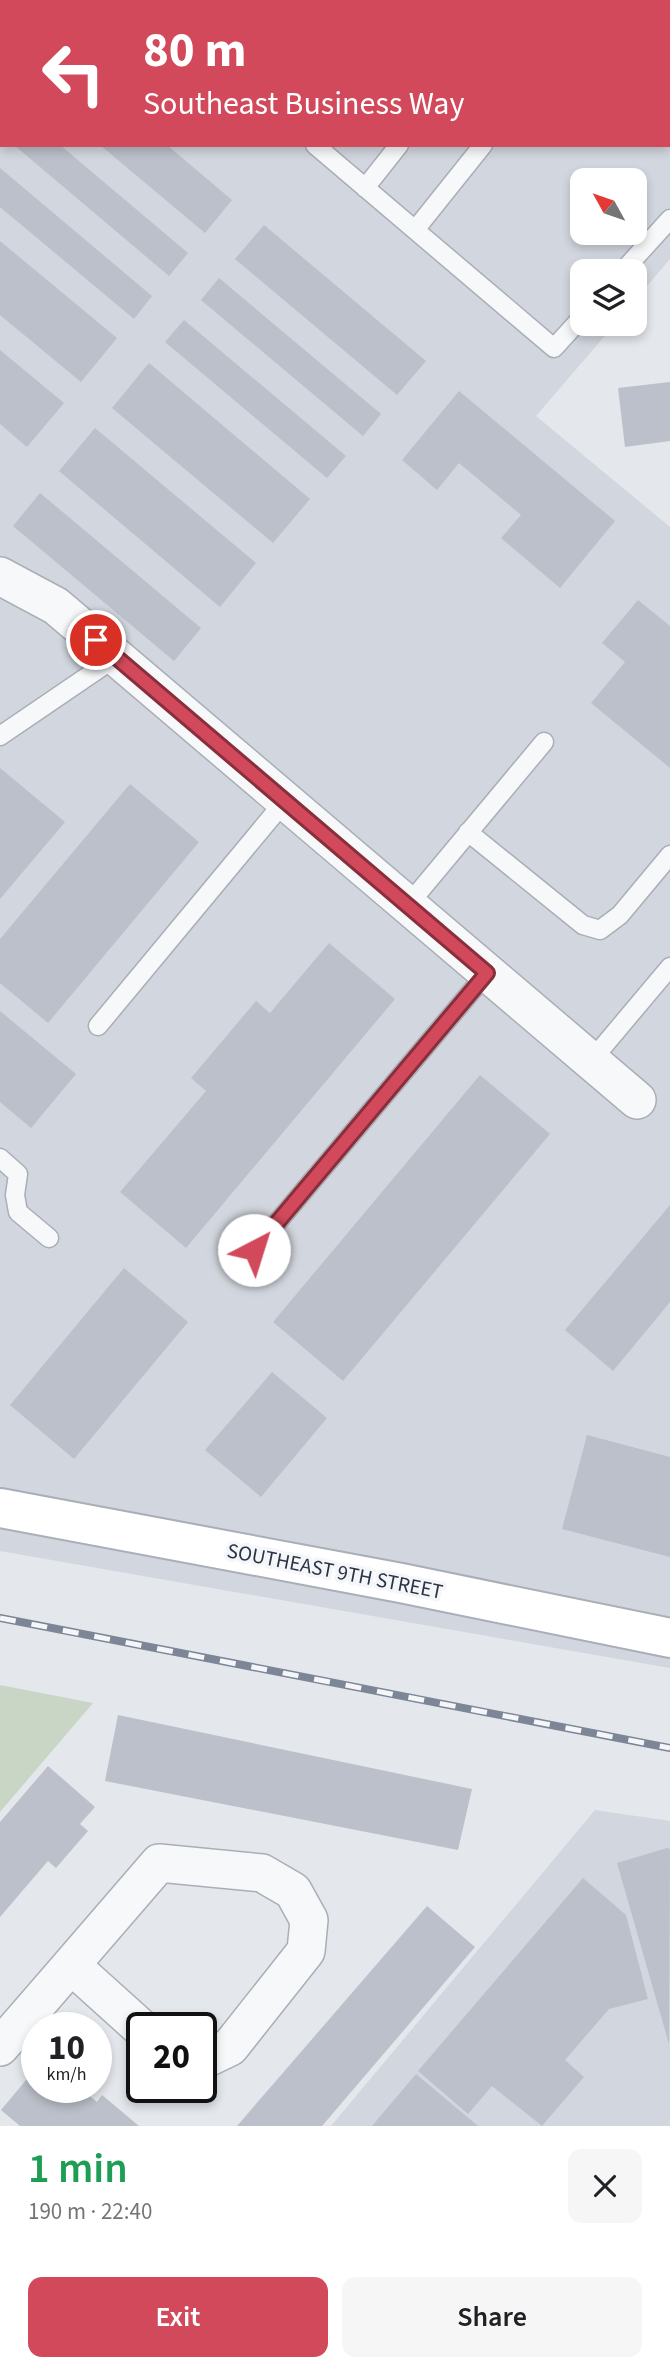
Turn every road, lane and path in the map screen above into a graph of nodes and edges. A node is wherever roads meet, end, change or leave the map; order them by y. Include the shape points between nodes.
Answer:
1 (317, 147) edge
2 (396, 147) edge
3 (481, 147) edge
4 (365, 188) junction
5 (670, 219) edge
6 (415, 230) junction
7 (634, 259) edge
8 (570, 330) edge
9 (0, 576) edge
10 (116, 657) junction
11 (0, 736) edge
12 (544, 741) dead end
13 (284, 802) junction
14 (468, 832) junction
15 (670, 855) edge
16 (408, 905) junction
17 (670, 967) edge
18 (487, 973) junction
19 (98, 1026) dead end
20 (591, 1061) junction
21 (637, 1100) dead end
22 (0, 1158) edge
23 (49, 1238) dead end
24 (254, 1250) dead end
25 (0, 1508) edge
26 (670, 1638) edge
27 (71, 1965) junction
28 (126, 2015) edge
29 (0, 2047) edge
30 (217, 2053) edge

1 - 4 lane
2 - 4 lane
3 - 6 lane
4 - 6 lane
5 - 7 lane
6 - 8 lane via 554,348
9 - 10 street via 56,606
10 - 11 lane
10 - 13 street
12 - 14 lane
13 - 16 street
13 - 19 lane
14 - 15 lane via 583,925 600,930 620,915
14 - 16 lane
16 - 18 street
17 - 20 lane
18 - 20 street
18 - 24 lane
20 - 21 street
22 - 23 lane via 19,1174 18,1212
25 - 26 street, SOUTHEAST 9TH STREET
27 - 28 street
27 - 29 street
27 - 30 street via 159,1863 262,1873 293,1891 309,1920 306,1951 230,2047

